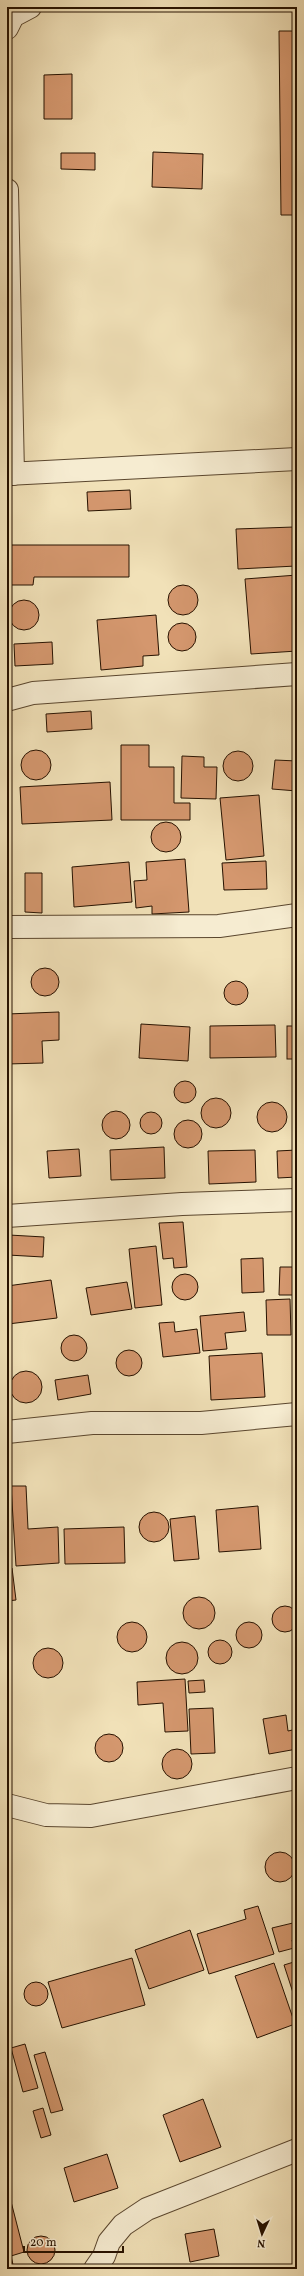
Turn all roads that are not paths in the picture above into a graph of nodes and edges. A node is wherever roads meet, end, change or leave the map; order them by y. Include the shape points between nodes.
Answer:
1 (30, 7) edge
2 (7, 28) edge
3 (7, 190) edge
4 (8, 240) edge
5 (297, 459) edge
6 (10, 474) edge
7 (297, 674) edge
8 (7, 700) edge
9 (297, 915) edge
10 (7, 927) edge
11 (297, 1200) edge
12 (7, 1216) edge
13 (297, 1414) edge
14 (7, 1432) edge
15 (297, 1778) edge
16 (7, 1805) edge
17 (297, 2150) edge
18 (95, 2269) edge

1 - 2 street via 13,16
3 - 4 street
4 - 6 street
5 - 6 street
7 - 8 street via 32,693
9 - 10 street via 219,926
11 - 12 street via 182,1204
13 - 14 street via 201,1423 92,1423
15 - 16 street via 91,1816 46,1815
17 - 18 street via 147,2209 122,2225 109,2242 104,2256

